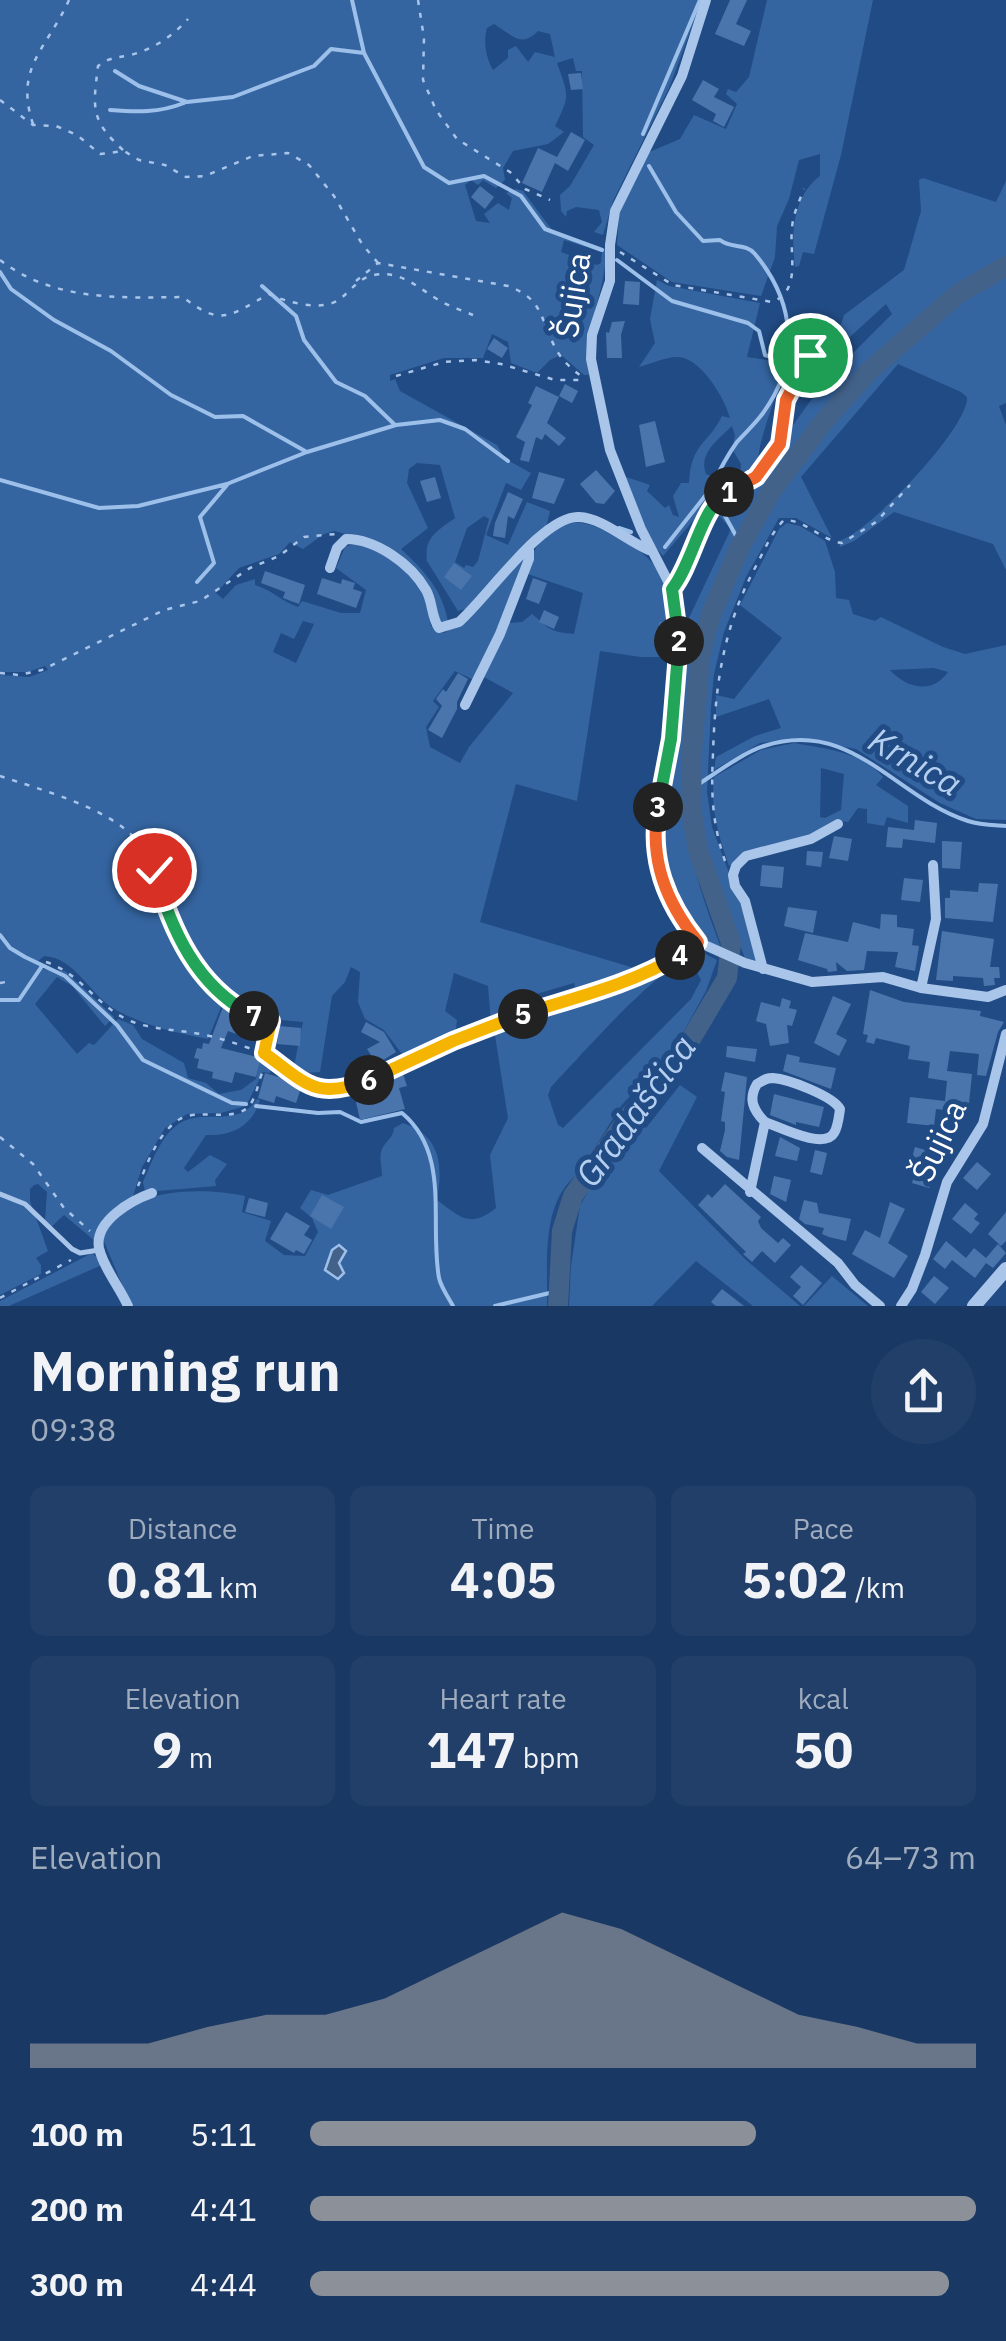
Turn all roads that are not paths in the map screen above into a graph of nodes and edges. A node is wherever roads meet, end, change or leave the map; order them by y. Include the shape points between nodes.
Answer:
1 (706, 0) edge
2 (529, 549) junction
3 (650, 550) junction
4 (330, 568) dead end
5 (465, 705) dead end
6 (838, 824) dead end
7 (933, 865) dead end
8 (698, 942) junction
9 (763, 969) junction
10 (921, 988) junction
11 (1006, 990) edge
12 (1006, 1034) edge
13 (1004, 1054) edge
14 (268, 1056) road end
15 (765, 1122) junction
16 (702, 1148) dead end
17 (750, 1192) junction
18 (152, 1193) dead end
19 (0, 1194) edge
20 (99, 1250) junction
21 (1006, 1269) edge
22 (128, 1306) edge
23 (880, 1306) edge
24 (901, 1306) edge
25 (974, 1306) edge

1 - 3 street, Šujica via 682,76 615,211 610,281 592,335 590,380
2 - 3 street via 552,526 579,517
2 - 4 street via 475,608 439,628 425,588 379,546 346,539
2 - 5 street via 500,634
3 - 8 street, Šujica via 672,589 679,624 671,739 655,835 658,867 676,914
6 - 9 street via 812,840 741,859 733,875
7 - 10 street via 936,920
8 - 9 street, Šujica
8 - 14 street via 658,968 492,1025 349,1088 318,1089
9 - 10 street via 812,982 883,977
10 - 11 street via 988,997
12 - 13 street, Šujica
13 - 24 street, Šujica via 982,1124 947,1182
15 - 15 street via 752,1092 766,1079 827,1096 840,1109 828,1139
15 - 17 street
16 - 17 street
17 - 23 street
18 - 20 street via 107,1224
19 - 20 lane via 25,1204 80,1253
20 - 22 street
21 - 25 street

